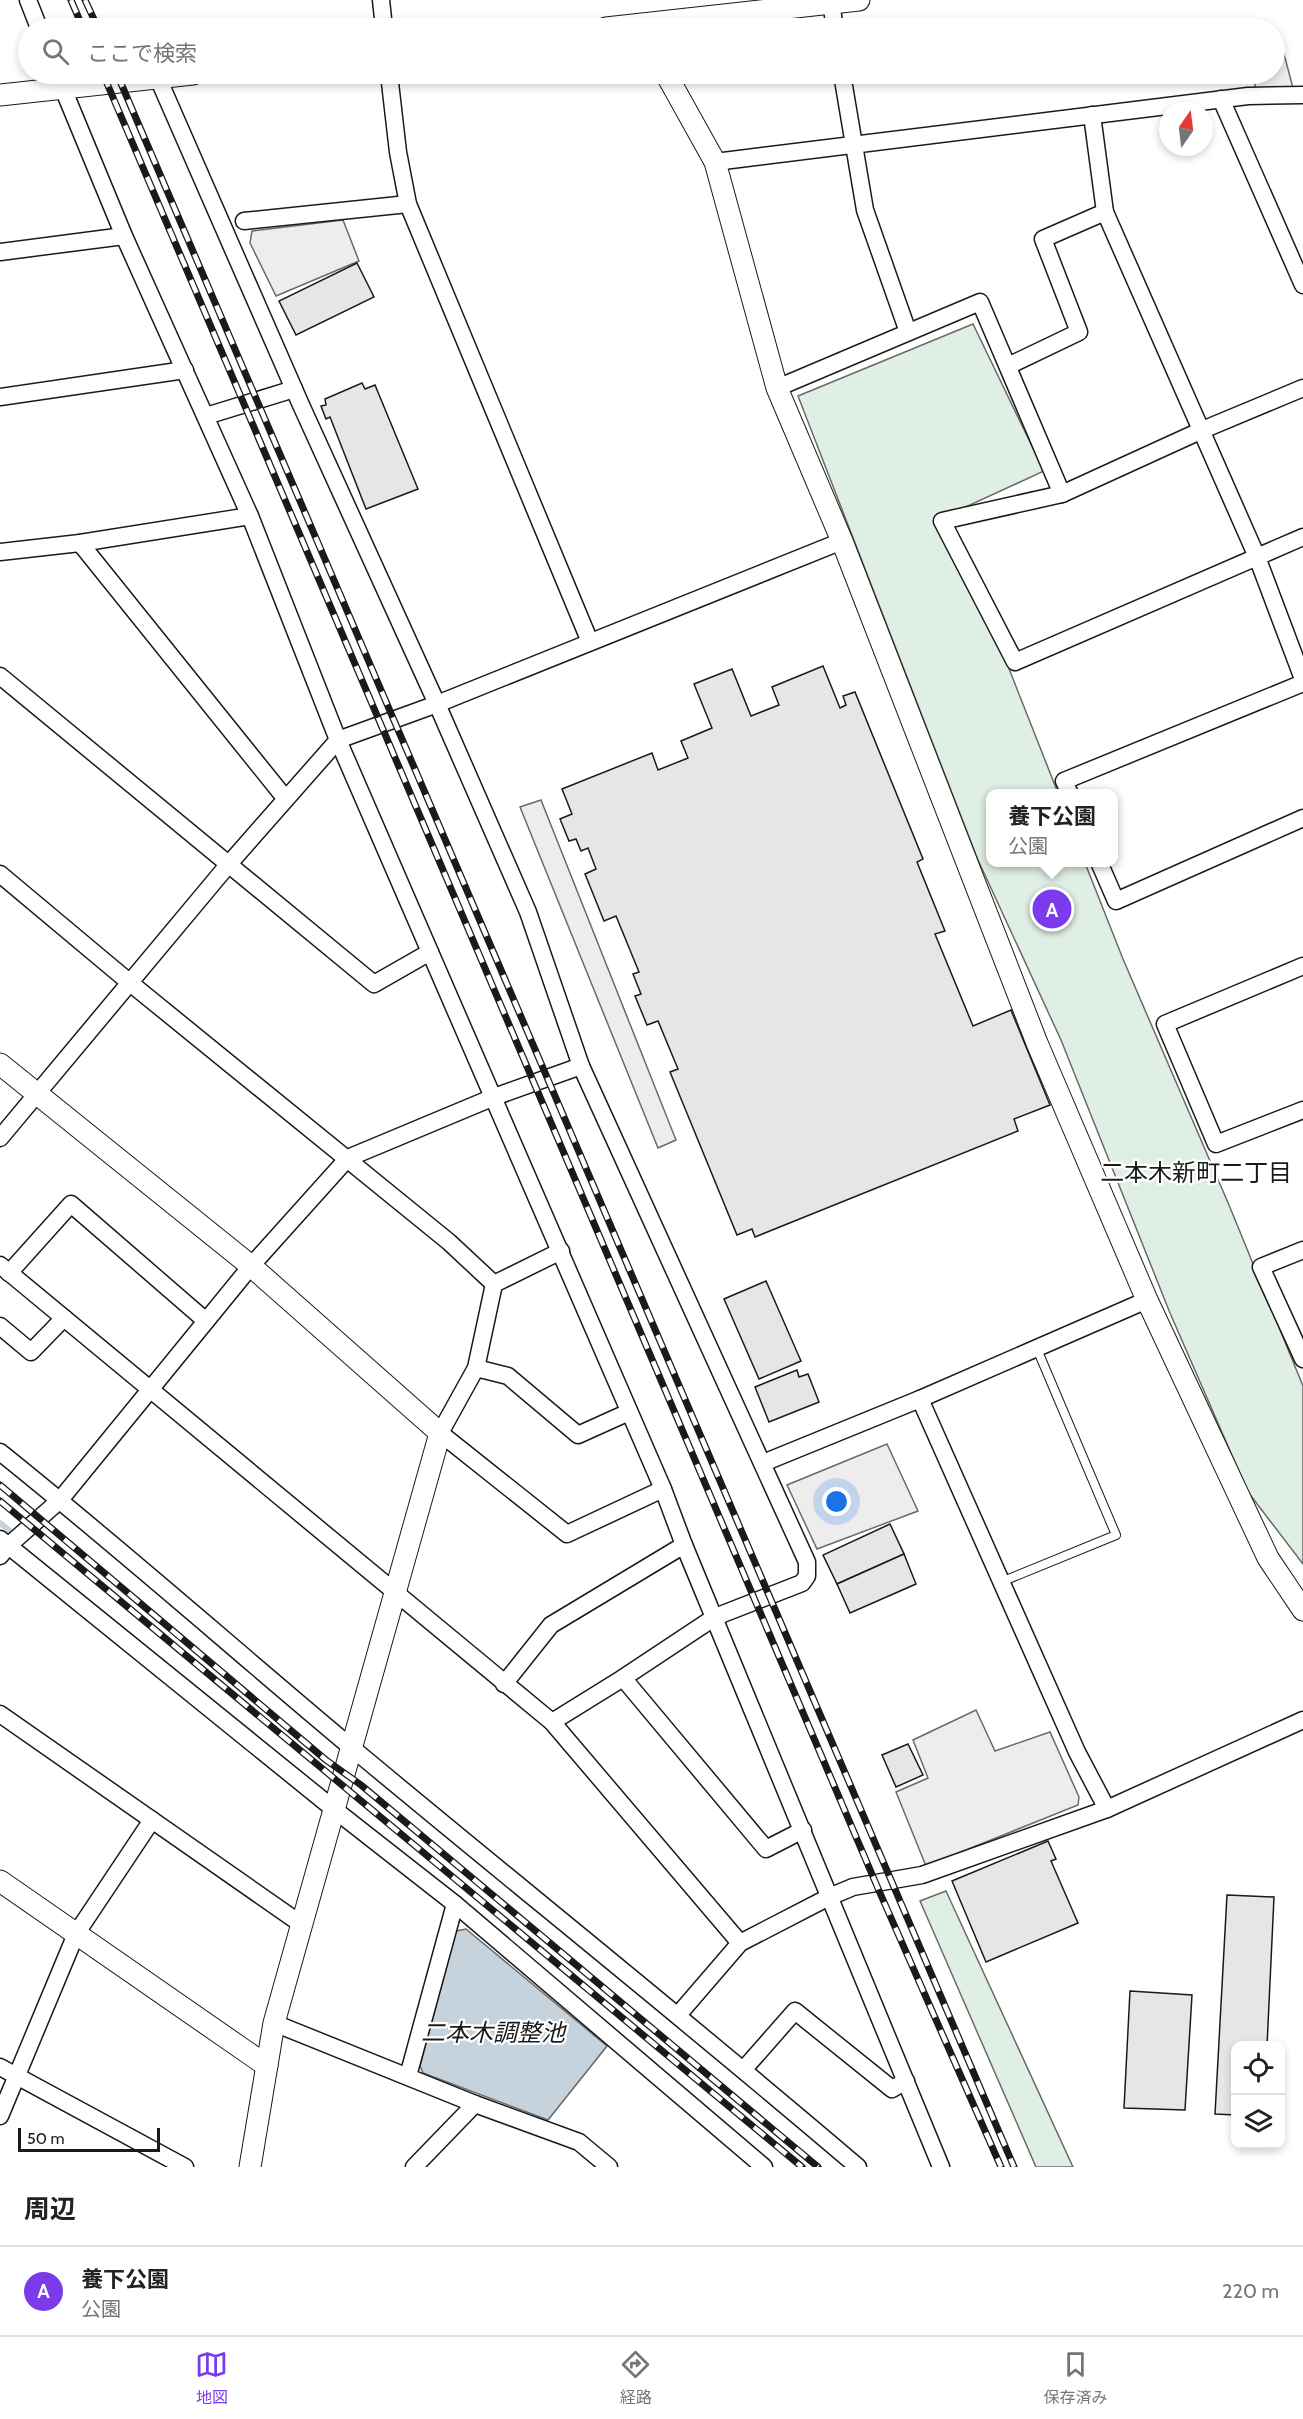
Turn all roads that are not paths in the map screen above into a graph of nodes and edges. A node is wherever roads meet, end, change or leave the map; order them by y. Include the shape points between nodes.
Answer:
1 (28, 0) edge
2 (381, 0) edge
3 (859, 0) edge
4 (831, 3) junction
5 (35, 18) edge
6 (383, 18) edge
7 (712, 18) edge
8 (833, 18) edge
9 (47, 84) edge
10 (61, 84) edge
11 (161, 84) edge
12 (390, 84) edge
13 (672, 84) edge
14 (844, 84) edge
15 (0, 95) edge
16 (1303, 95) edge
17 (1221, 99) junction
18 (1092, 115) junction
19 (854, 144) junction
20 (715, 162) junction
21 (408, 204) junction
22 (1105, 212) junction
23 (244, 221) dead end
24 (124, 236) junction
25 (0, 252) edge
26 (1303, 285) edge
27 (908, 332) junction
28 (1008, 366) junction
29 (185, 370) junction
30 (777, 388) junction
31 (1303, 388) edge
32 (294, 389) junction
33 (0, 397) edge
34 (206, 416) junction
35 (1200, 431) junction
36 (1062, 494) junction
37 (250, 516) junction
38 (1303, 537) edge
39 (842, 541) junction
40 (80, 543) junction
41 (0, 552) edge
42 (1257, 557) junction
43 (590, 642) junction
44 (0, 676) edge
45 (1303, 681) edge
46 (437, 704) junction
47 (338, 740) junction
48 (1068, 789) edge
49 (285, 798) junction
50 (1303, 818) edge
51 (228, 865) junction
52 (1101, 867) edge
53 (0, 874) edge
54 (430, 952) junction
55 (1303, 966) edge
56 (129, 982) junction
57 (0, 1064) edge
58 (581, 1066) junction
59 (36, 1094) junction
60 (494, 1097) junction
61 (1303, 1110) edge
62 (0, 1138) edge
63 (348, 1158) junction
64 (1303, 1250) edge
65 (561, 1251) junction
66 (251, 1266) junction
67 (5, 1269) edge
68 (494, 1284) junction
69 (1147, 1300) junction
70 (64, 1318) junction
71 (206, 1321) junction
72 (0, 1326) edge
73 (1037, 1349) junction
74 (1303, 1359) edge
75 (476, 1368) junction
76 (151, 1390) junction
77 (920, 1400) junction
78 (629, 1412) junction
79 (440, 1433) junction
80 (0, 1452) edge
81 (763, 1463) junction
82 (663, 1489) junction
83 (60, 1500) junction
84 (684, 1545) junction
85 (3, 1547) edge
86 (1001, 1582) junction
87 (396, 1593) junction
88 (1303, 1610) edge
89 (715, 1617) junction
90 (623, 1678) junction
91 (504, 1684) junction
92 (0, 1714) edge
93 (1303, 1720) edge
94 (552, 1722) junction
95 (353, 1748) junction
96 (1107, 1809) junction
97 (335, 1810) junction
98 (152, 1820) junction
99 (803, 1830) junction
100 (0, 1881) edge
101 (829, 1897) junction
102 (454, 1904) junction
103 (301, 1924) junction
104 (76, 1934) junction
105 (740, 1942) junction
106 (678, 2015) junction
107 (274, 2023) junction
108 (267, 2066) junction
109 (0, 2067) edge
110 (744, 2069) junction
111 (17, 2076) junction
112 (408, 2076) junction
113 (906, 2081) junction
114 (475, 2104) junction
115 (0, 2115) edge
116 (185, 2167) edge
117 (250, 2167) edge
118 (414, 2167) edge
119 (609, 2167) edge
120 (764, 2167) edge
121 (858, 2167) edge
122 (941, 2167) edge

1 - 5 street
2 - 6 street
3 - 4 street
4 - 7 street
4 - 8 street
9 - 15 street
10 - 24 street
11 - 32 street
12 - 21 street
13 - 20 street
14 - 19 street
16 - 17 street
17 - 18 street
17 - 26 street
18 - 19 street
18 - 22 street
19 - 20 street
19 - 27 street via 865,210
20 - 30 street
21 - 23 street
21 - 43 street
22 - 28 street via 1043,239 1080,332
22 - 35 street
24 - 25 street
24 - 29 street
27 - 28 street via 980,302
27 - 30 street
28 - 36 street
29 - 33 street
29 - 34 street
30 - 39 street
31 - 35 street
32 - 34 street
32 - 46 street
34 - 37 street
35 - 36 street
35 - 42 street
36 - 42 street via 942,521 1015,662
37 - 40 street
37 - 47 street
38 - 42 street
39 - 43 street
39 - 69 street via 1037,1043
40 - 41 street
40 - 49 street
42 - 45 street
43 - 46 street
44 - 51 street
45 - 48 street via 1064,781
46 - 47 street
46 - 58 street via 528,912
47 - 49 street
47 - 54 street
49 - 51 street
50 - 52 street via 1116,901
51 - 54 street via 374,984
51 - 56 street
53 - 56 street
54 - 60 street
55 - 61 street via 1165,1024 1216,1144
56 - 59 street
56 - 63 street
57 - 59 street
58 - 60 street
58 - 81 street
59 - 62 street
59 - 66 street
60 - 63 street
60 - 65 street
63 - 66 street
63 - 68 street
64 - 74 street via 1261,1267
65 - 68 street
65 - 78 street
66 - 71 street
66 - 79 street
67 - 70 street
67 - 71 street via 71,1204
68 - 75 street
69 - 73 street
69 - 88 street via 1268,1558
70 - 72 street via 31,1352
70 - 76 street
71 - 76 street
73 - 77 street
73 - 86 lane via 1116,1535
75 - 78 street via 508,1376 578,1435
75 - 79 street
76 - 83 street
76 - 87 street
77 - 81 street
77 - 86 street
78 - 82 street
79 - 82 street via 567,1534
79 - 87 street
80 - 83 street
81 - 89 street via 807,1562 807,1576 792,1588
82 - 84 street
83 - 85 street
83 - 95 street
84 - 89 street
84 - 91 street via 551,1625
85 - 97 street
86 - 96 street via 1077,1752
87 - 91 street
87 - 95 street
89 - 90 street
89 - 99 street
90 - 94 street
90 - 99 street via 766,1849
91 - 94 street
92 - 98 street
93 - 96 street
94 - 105 street
95 - 97 street
95 - 106 street
96 - 101 street via 922,1875 853,1887
97 - 102 street
97 - 103 street
98 - 103 street
98 - 104 street
99 - 101 street
100 - 104 street
101 - 105 street
101 - 113 street
102 - 112 street
102 - 120 street
103 - 107 street
104 - 108 street
104 - 111 street
105 - 106 street
106 - 110 street
107 - 108 street
107 - 112 street
108 - 117 street
109 - 111 street
110 - 113 street via 795,2011 892,2089
110 - 121 street
111 - 115 street
111 - 116 street
112 - 114 street
113 - 122 street
114 - 118 street
114 - 119 street via 579,2142

